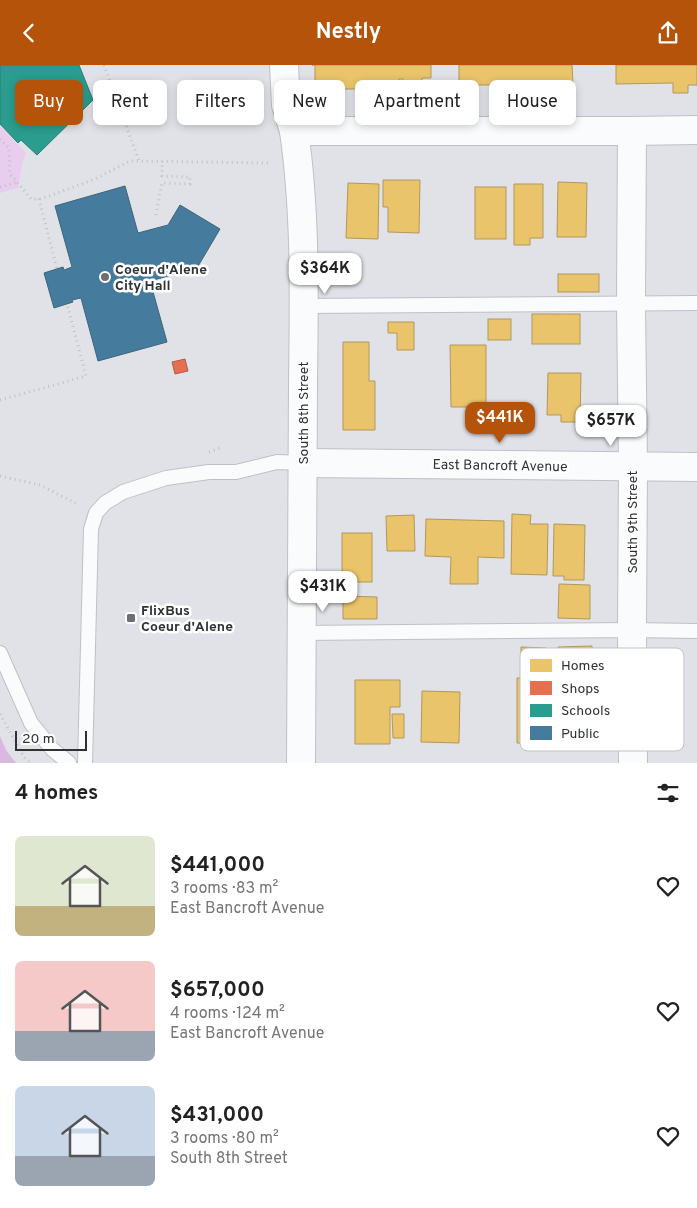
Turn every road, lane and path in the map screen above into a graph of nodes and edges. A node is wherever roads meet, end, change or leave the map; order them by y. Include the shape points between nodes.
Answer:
1 (104, 65) edge
2 (284, 65) edge
3 (697, 130) edge
4 (294, 131) junction
5 (632, 131) junction
6 (0, 139) edge
7 (139, 161) junction
8 (162, 161) junction
9 (268, 163) dead end
10 (18, 182) junction
11 (0, 187) edge
12 (39, 199) junction
13 (156, 215) dead end
14 (57, 269) dead end
15 (632, 303) junction
16 (697, 303) edge
17 (67, 304) dead end
18 (304, 306) junction
19 (0, 400) edge
20 (303, 463) junction
21 (633, 466) junction
22 (697, 467) edge
23 (632, 631) junction
24 (697, 631) edge
25 (302, 633) junction
26 (632, 648) edge
27 (0, 653) edge
28 (0, 714) edge
29 (30, 763) edge
30 (69, 763) edge
31 (85, 763) edge
32 (301, 763) edge

1 - 7 path
2 - 4 street, South 8th Street via 286,105
3 - 5 street
4 - 5 street
4 - 18 street, South 8th Street via 304,231
5 - 15 street, South 9th Street
6 - 10 path via 9,148 10,174
7 - 8 path
7 - 12 path via 130,161 95,179
8 - 9 path
8 - 13 path via 162,176 190,177 190,184 162,183
10 - 11 path
10 - 12 path via 31,199
12 - 14 path
15 - 16 lane
15 - 18 lane
15 - 21 street, South 9th Street
17 - 19 path via 86,376
18 - 20 street, South 8th Street
20 - 21 street, East Bancroft Avenue
20 - 25 street, South 8th Street
20 - 31 lane via 277,462 236,472 166,478 123,493 105,503 96,513 92,529
21 - 22 street, East Bancroft Avenue
21 - 23 street, South 9th Street
23 - 24 lane
23 - 25 lane
23 - 26 street, South 9th Street
25 - 32 street, South 8th Street
27 - 30 lane via 31,723 52,749
28 - 29 path

